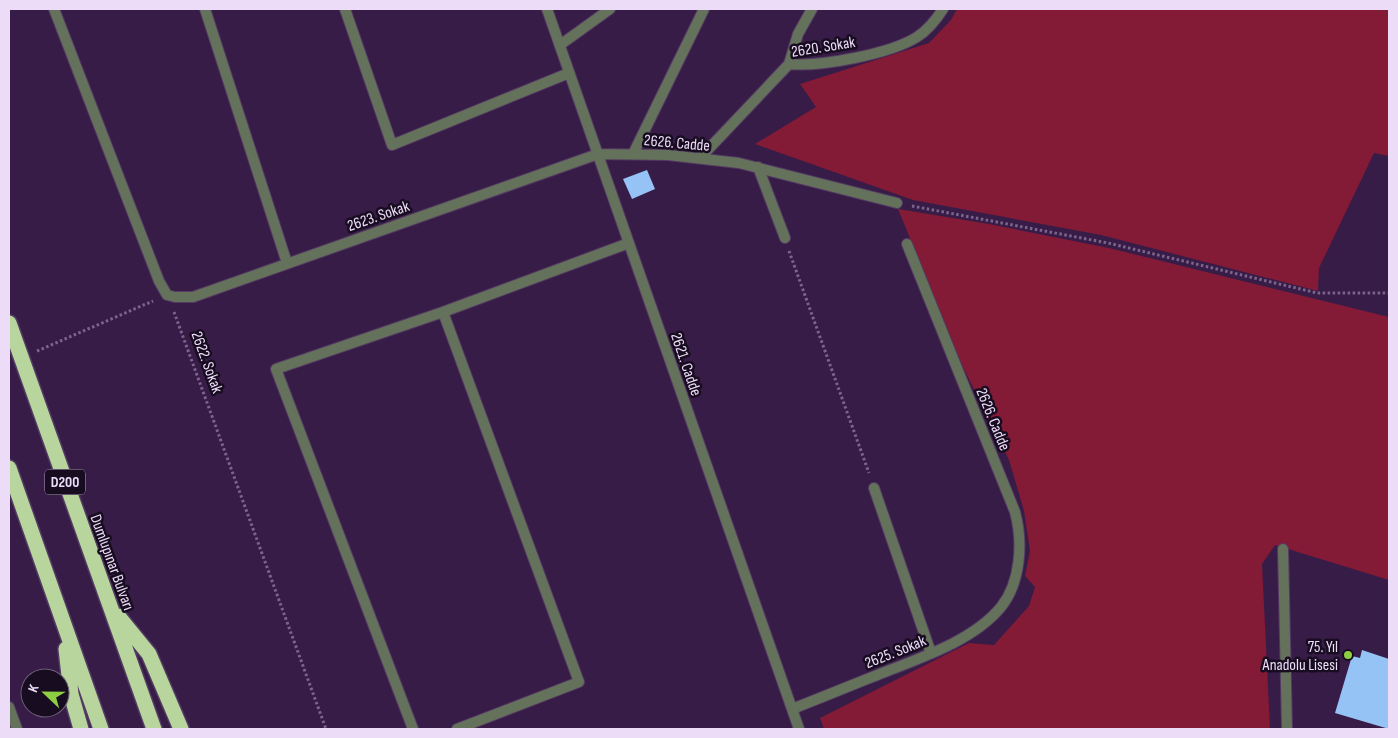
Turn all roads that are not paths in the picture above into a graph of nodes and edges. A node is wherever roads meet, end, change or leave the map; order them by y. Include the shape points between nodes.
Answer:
1 (54, 9) edge
2 (205, 9) edge
3 (345, 9) edge
4 (547, 9) edge
5 (610, 9) edge
6 (704, 9) edge
7 (812, 9) edge
8 (943, 9) edge
9 (560, 45) junction
10 (789, 64) junction
11 (570, 73) junction
12 (598, 154) junction
13 (633, 154) junction
14 (700, 158) junction
15 (758, 167) junction
16 (898, 203) road end
17 (784, 238) road end
18 (629, 243) junction
19 (908, 244) dead end
20 (287, 263) junction
21 (443, 312) junction
22 (9, 322) edge
23 (9, 468) edge
24 (874, 488) road end
25 (1283, 549) dead end
26 (110, 606) junction
27 (1000, 608) joint
28 (63, 623) junction
29 (931, 653) junction
30 (9, 707) edge
31 (792, 709) junction
32 (17, 729) edge
33 (81, 729) edge
34 (101, 729) edge
35 (154, 729) edge
36 (181, 729) edge
37 (413, 729) edge
38 (457, 729) edge
39 (799, 729) edge
40 (1287, 729) edge

1 - 20 street, 2623. Sokak via 158,281 168,295 193,297
2 - 20 street
3 - 11 street via 392,144
4 - 9 street, 2621. Cadde
5 - 9 street
6 - 13 street
7 - 10 street via 798,34
8 - 10 street, 2620. Sokak via 928,29 904,43 835,61
9 - 11 street, 2621. Cadde
10 - 14 street, 2620. Sokak
11 - 12 street, 2621. Cadde
12 - 13 street, 2626. Cadde
12 - 18 street, 2621. Cadde
12 - 20 street, 2623. Sokak
13 - 14 street, 2626. Cadde
14 - 15 street, 2626. Cadde
15 - 16 street, 2626. Cadde
15 - 17 street
18 - 21 street
18 - 31 street, 2621. Cadde
19 - 27 street, 2626. Cadde via 1018,522 1020,545 1016,571 1008,597
21 - 37 street via 276,369
21 - 38 street via 579,682
22 - 26 highway, Dumlupınar Bulvarı / D200
23 - 28 highway
24 - 29 street
25 - 40 street
26 - 35 highway, Dumlupınar Bulvarı / D200
26 - 36 highway via 149,654
27 - 29 street, 2625. Sokak via 978,627
28 - 33 highway via 71,694
28 - 34 highway
29 - 31 street, 2625. Sokak
30 - 32 street
31 - 39 street, 2621. Cadde

